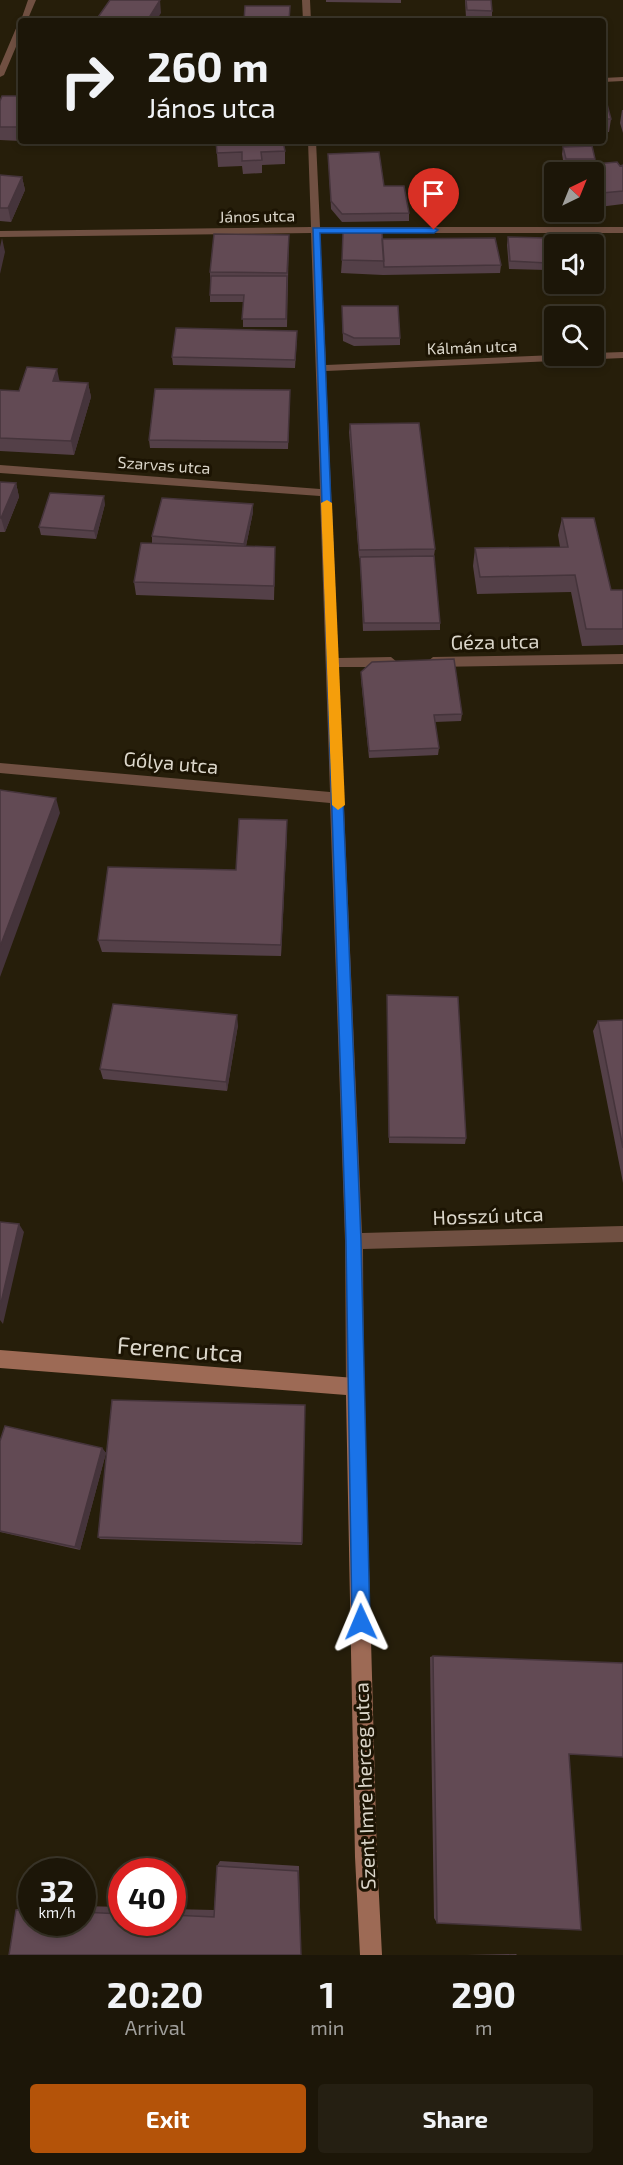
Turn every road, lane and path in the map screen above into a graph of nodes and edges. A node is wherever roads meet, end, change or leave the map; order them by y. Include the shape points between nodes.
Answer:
1 (32, 0) edge
2 (306, 0) edge
3 (24, 18) edge
4 (307, 18) edge
5 (18, 33) edge
6 (0, 75) edge
7 (623, 79) edge
8 (606, 80) edge
9 (312, 144) edge
10 (316, 230) junction
11 (623, 230) edge
12 (0, 234) edge
13 (623, 355) edge
14 (321, 368) junction
15 (0, 470) edge
16 (325, 493) junction
17 (623, 660) edge
18 (401, 662) edge
19 (425, 662) edge
20 (331, 663) junction
21 (0, 768) edge
22 (338, 798) junction
23 (623, 1234) edge
24 (354, 1241) junction
25 (0, 1359) edge
26 (356, 1387) junction
27 (371, 1955) edge

1 - 3 street
2 - 4 street
5 - 6 street
7 - 8 street
9 - 10 street, Szent Imre herceg utca
10 - 11 street, János utca
10 - 12 street, János utca
10 - 14 street, Szent Imre herceg utca
13 - 14 street, Kálmán utca
14 - 16 street, Szent Imre herceg utca
15 - 16 street, Szarvas utca
16 - 20 street, Szent Imre herceg utca
17 - 19 street, Géza utca
18 - 20 street
20 - 22 street, Szent Imre herceg utca
21 - 22 street, Gólya utca
22 - 24 street, Szent Imre herceg utca
23 - 24 street, Hosszú utca
24 - 26 street, Szent Imre herceg utca
25 - 26 street, Ferenc utca
26 - 27 street, Szent Imre herceg utca

